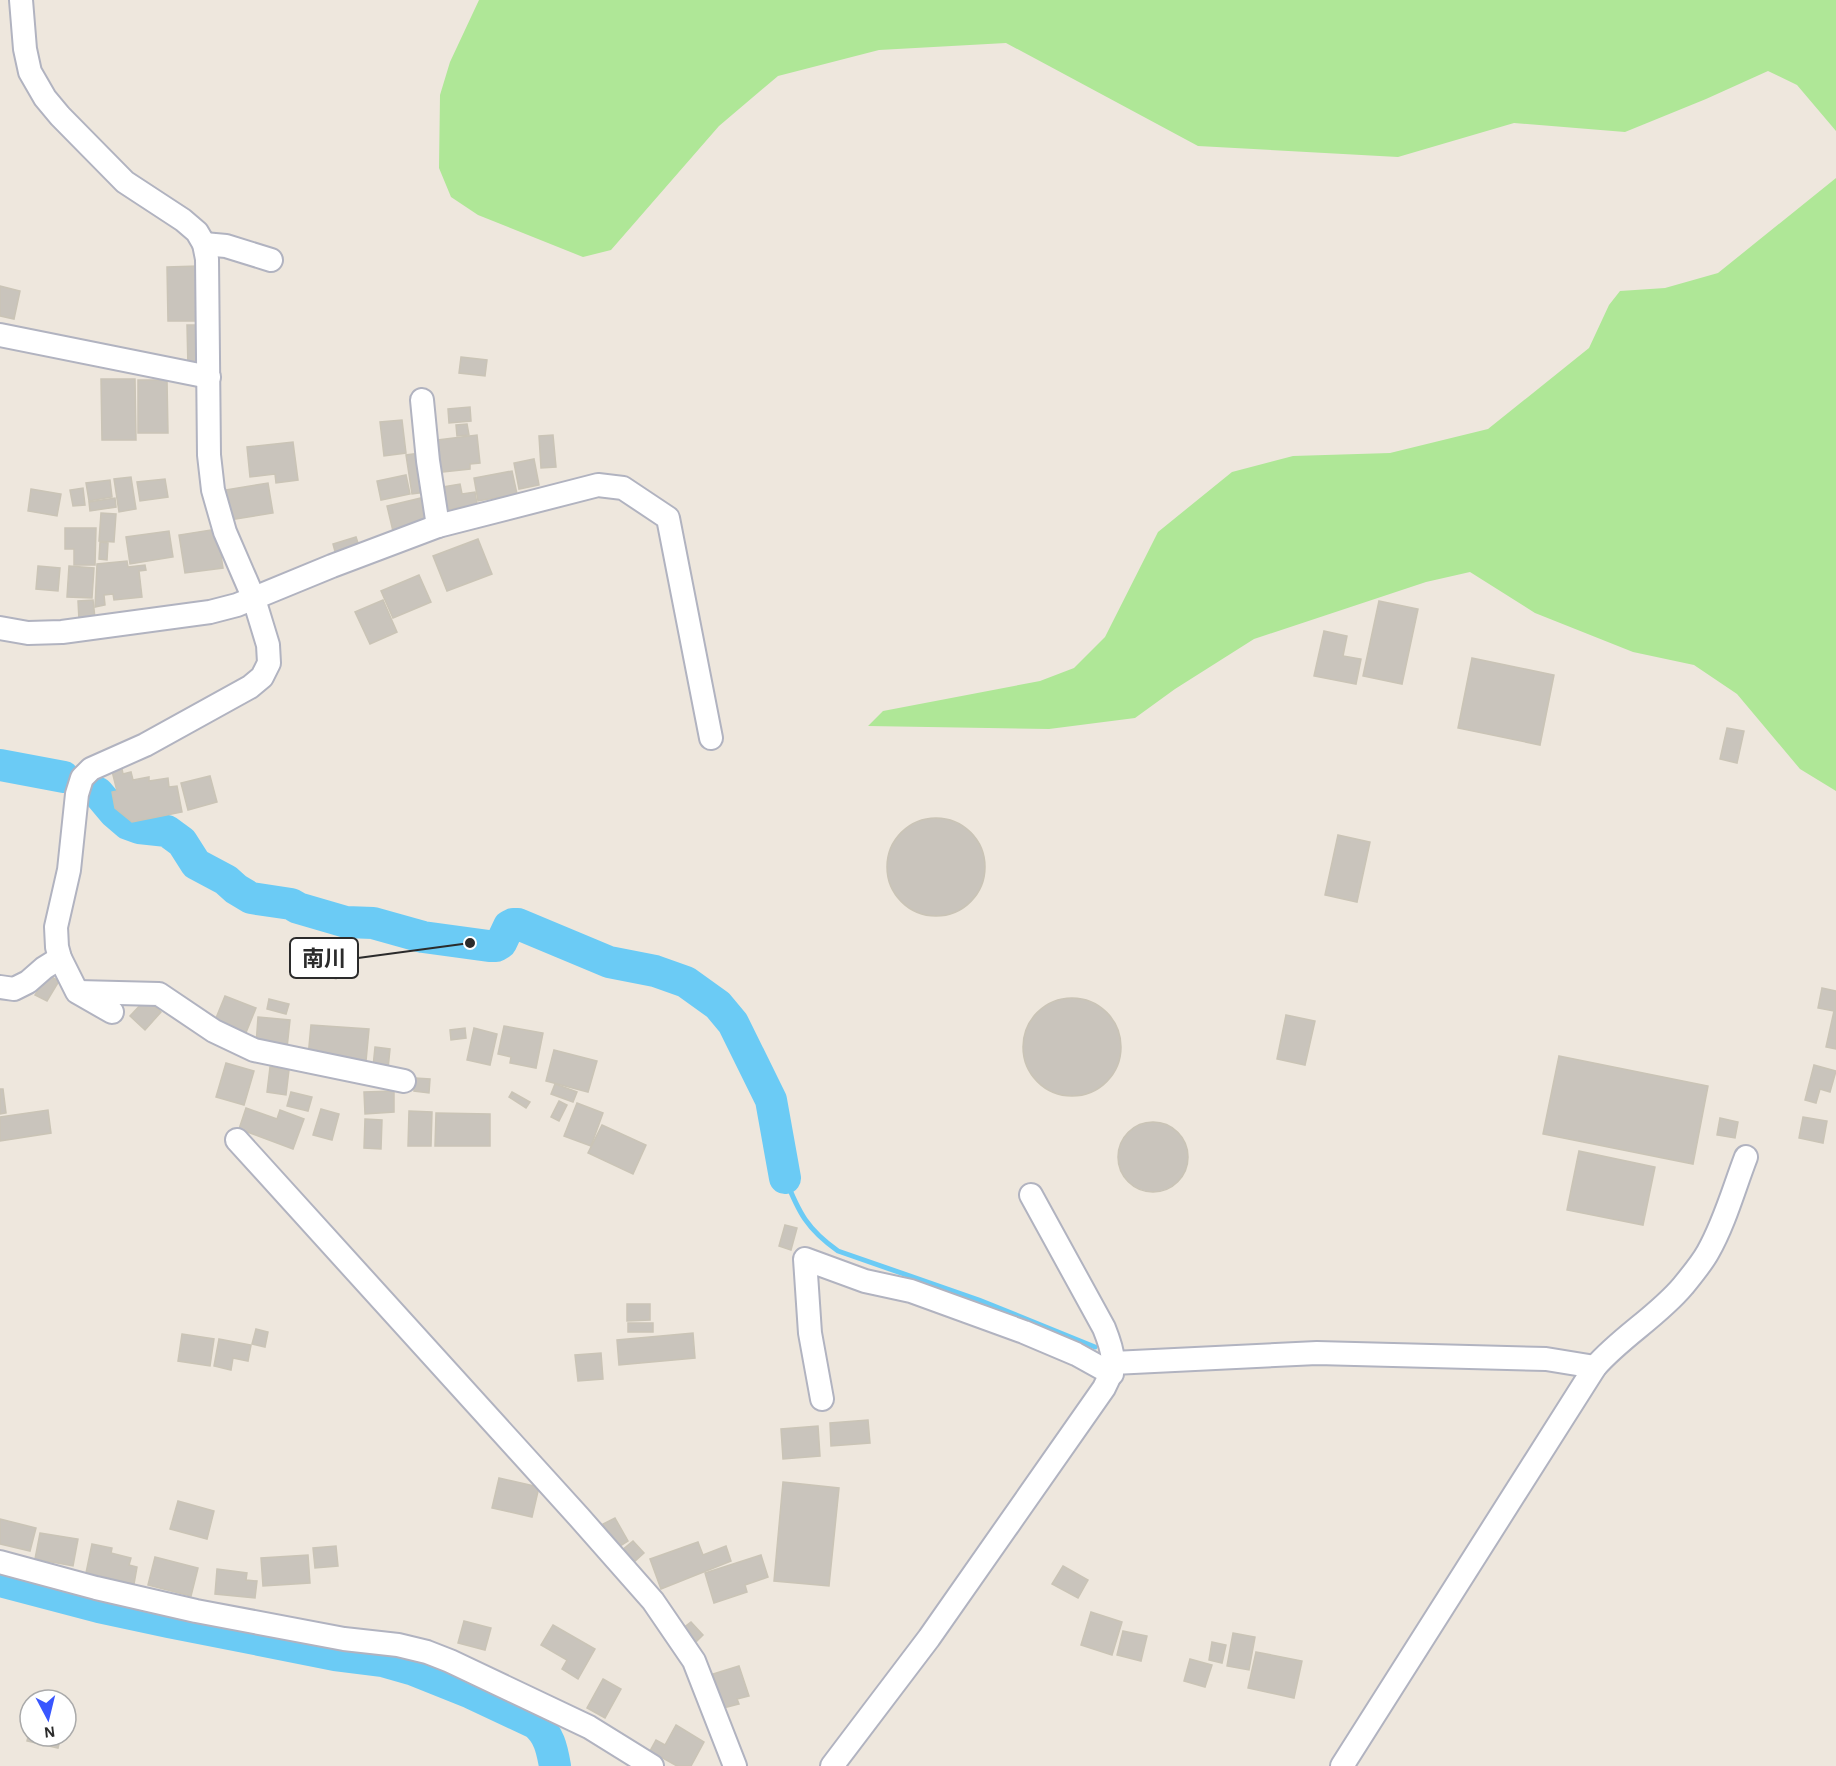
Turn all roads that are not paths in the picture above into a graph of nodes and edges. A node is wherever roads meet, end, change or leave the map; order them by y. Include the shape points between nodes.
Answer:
1 (21, 0) edge
2 (204, 244) junction
3 (271, 260) dead end
4 (0, 335) edge
5 (208, 377) junction
6 (422, 400) dead end
7 (438, 525) junction
8 (254, 599) junction
9 (0, 628) edge
10 (711, 738) dead end
11 (60, 958) junction
12 (0, 987) edge
13 (77, 992) junction
14 (112, 1012) dead end
15 (404, 1081) dead end
16 (237, 1140) dead end
17 (1746, 1157) dead end
18 (1031, 1195) dead end
19 (1595, 1367) junction
20 (1113, 1368) junction
21 (822, 1399) dead end
22 (0, 1562) edge
23 (652, 1766) edge
24 (735, 1766) edge
25 (832, 1766) edge
26 (1342, 1766) edge

1 - 2 street via 30,72 45,98 125,182 183,220
2 - 3 street via 226,246
2 - 5 street
4 - 5 street
5 - 8 street via 213,490 225,532
6 - 7 street
7 - 8 street
7 - 10 street via 598,485 623,488 668,518
8 - 9 street via 210,612 62,632 28,633
8 - 11 street via 268,645 268,663 262,677 145,745 91,769 82,778 69,870 56,927
11 - 12 street via 14,989
11 - 13 street
13 - 14 street
13 - 15 street via 159,994 214,1031 254,1050
16 - 24 street via 653,1601 694,1661
17 - 19 street via 1708,1252 1682,1287
18 - 20 street via 1104,1328
19 - 20 street via 1545,1359 1317,1353
19 - 26 street
20 - 21 street via 911,1291 865,1281 805,1259 810,1333
20 - 25 street via 1104,1388 929,1638
22 - 23 street via 196,1611 427,1652 589,1727

